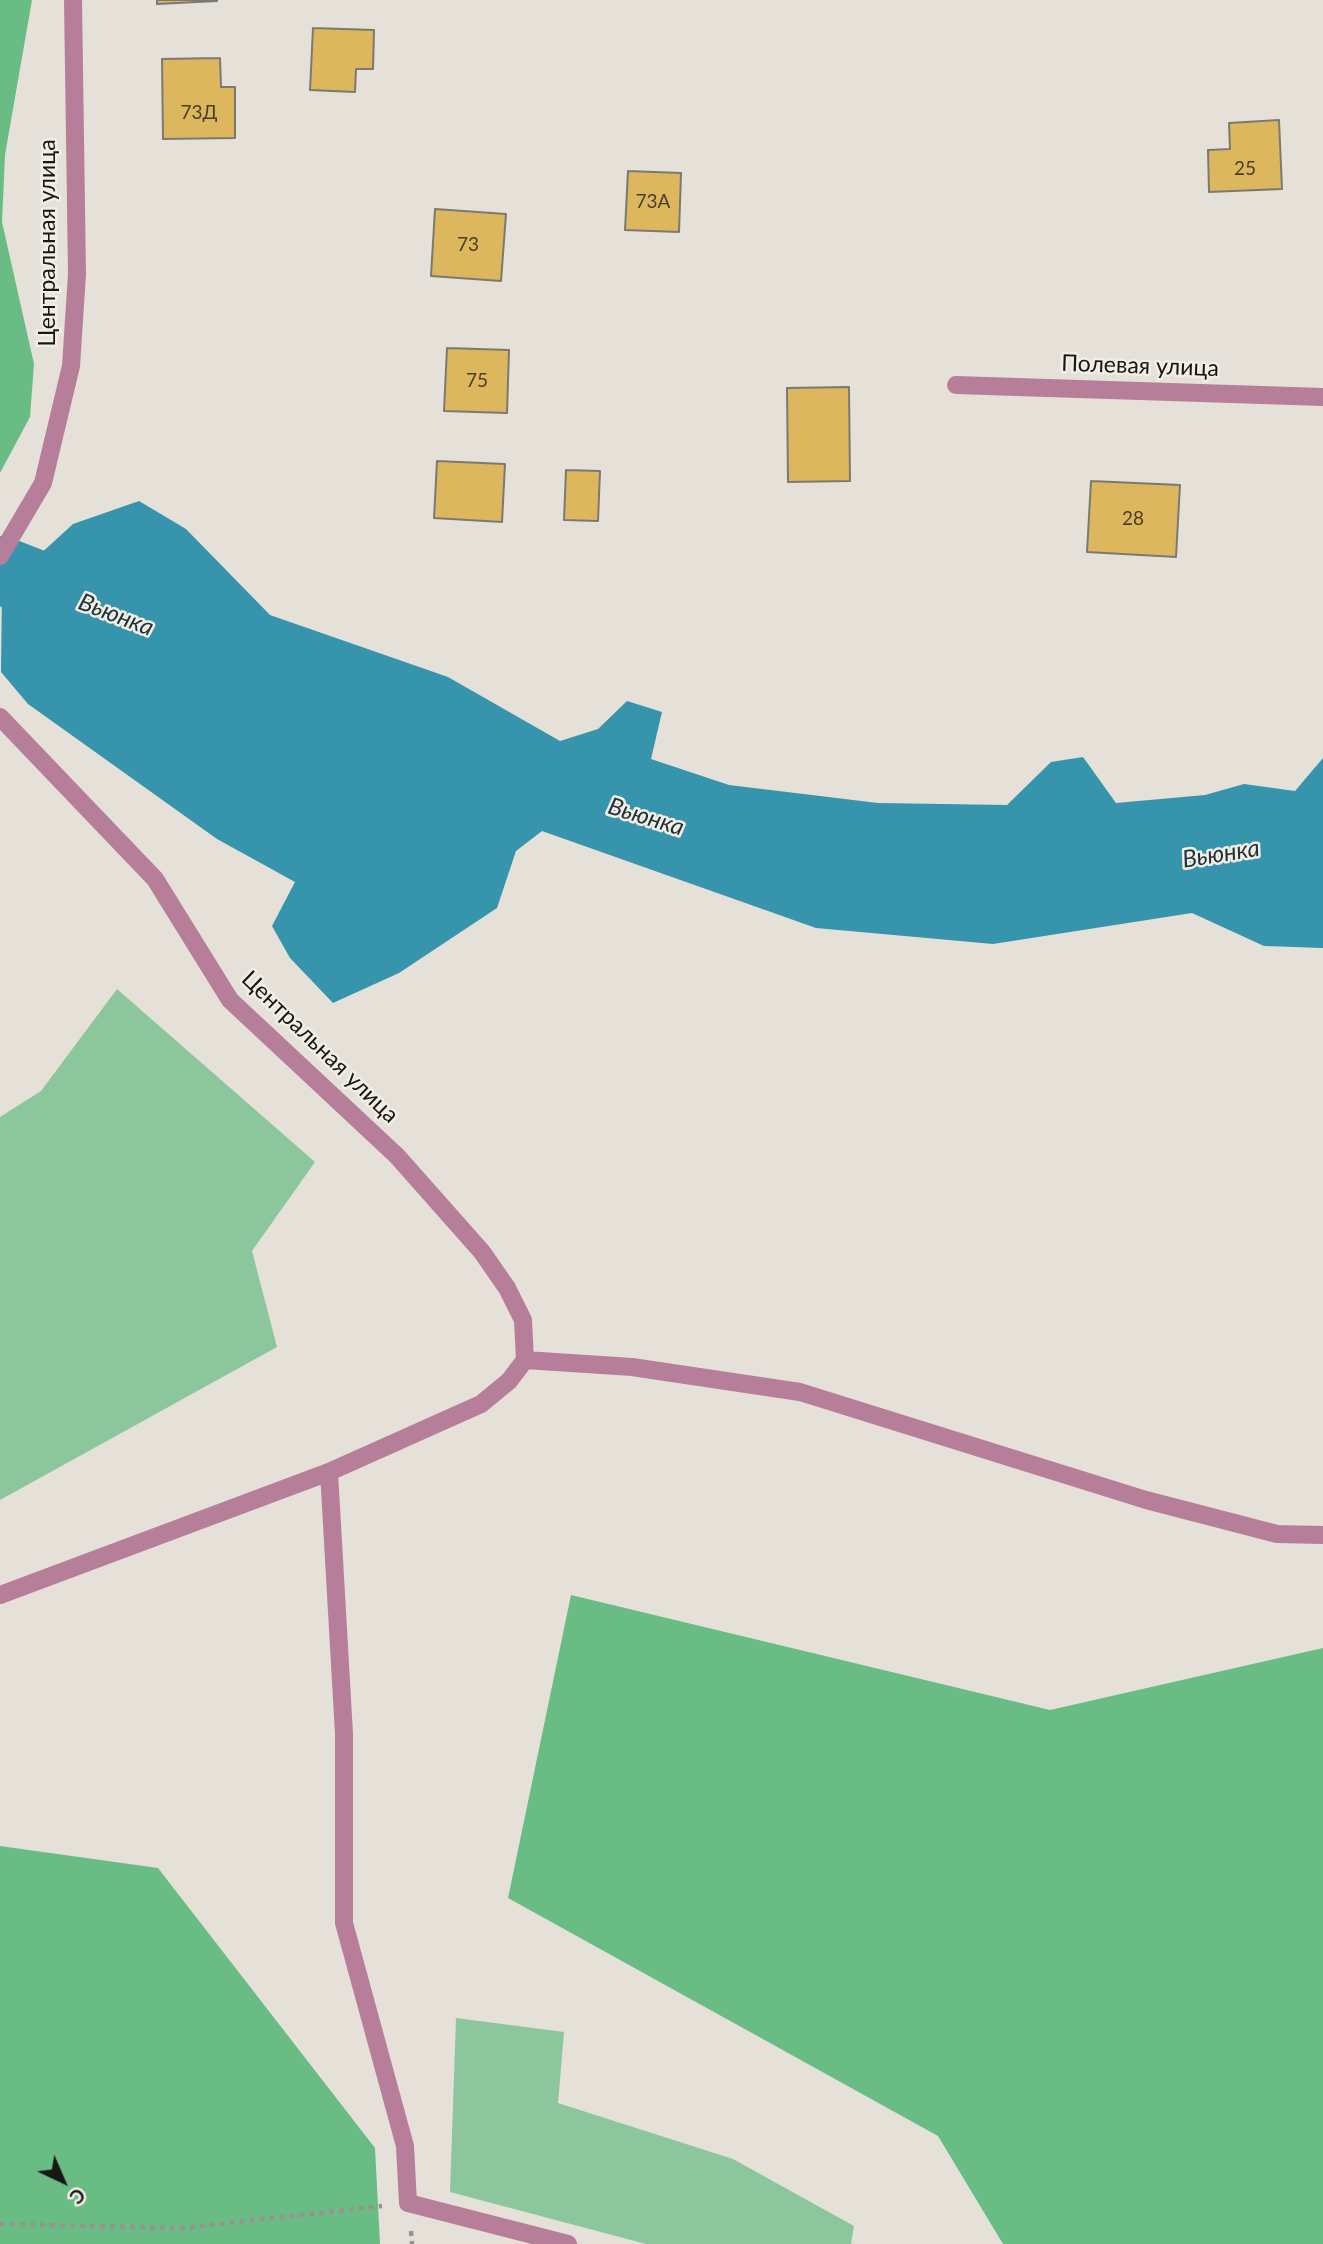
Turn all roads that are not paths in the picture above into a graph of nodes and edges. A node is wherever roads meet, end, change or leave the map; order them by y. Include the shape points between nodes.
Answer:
1 (73, 0) edge
2 (956, 385) dead end
3 (1323, 397) edge
4 (0, 556) edge
5 (0, 717) edge
6 (525, 1360) junction
7 (329, 1472) junction
8 (1323, 1535) edge
9 (0, 1595) edge
10 (568, 2244) edge

1 - 4 street, Центральная улица via 77,274 72,353 43,484
2 - 3 street, Полевая улица
5 - 6 street, Центральная улица via 155,879 230,1000 397,1156 482,1252 523,1320
6 - 7 street via 509,1381 481,1404
6 - 8 street via 632,1367 800,1392 1146,1500 1277,1534
7 - 9 street
7 - 10 street via 344,1734 345,1923 405,2146 408,2203

